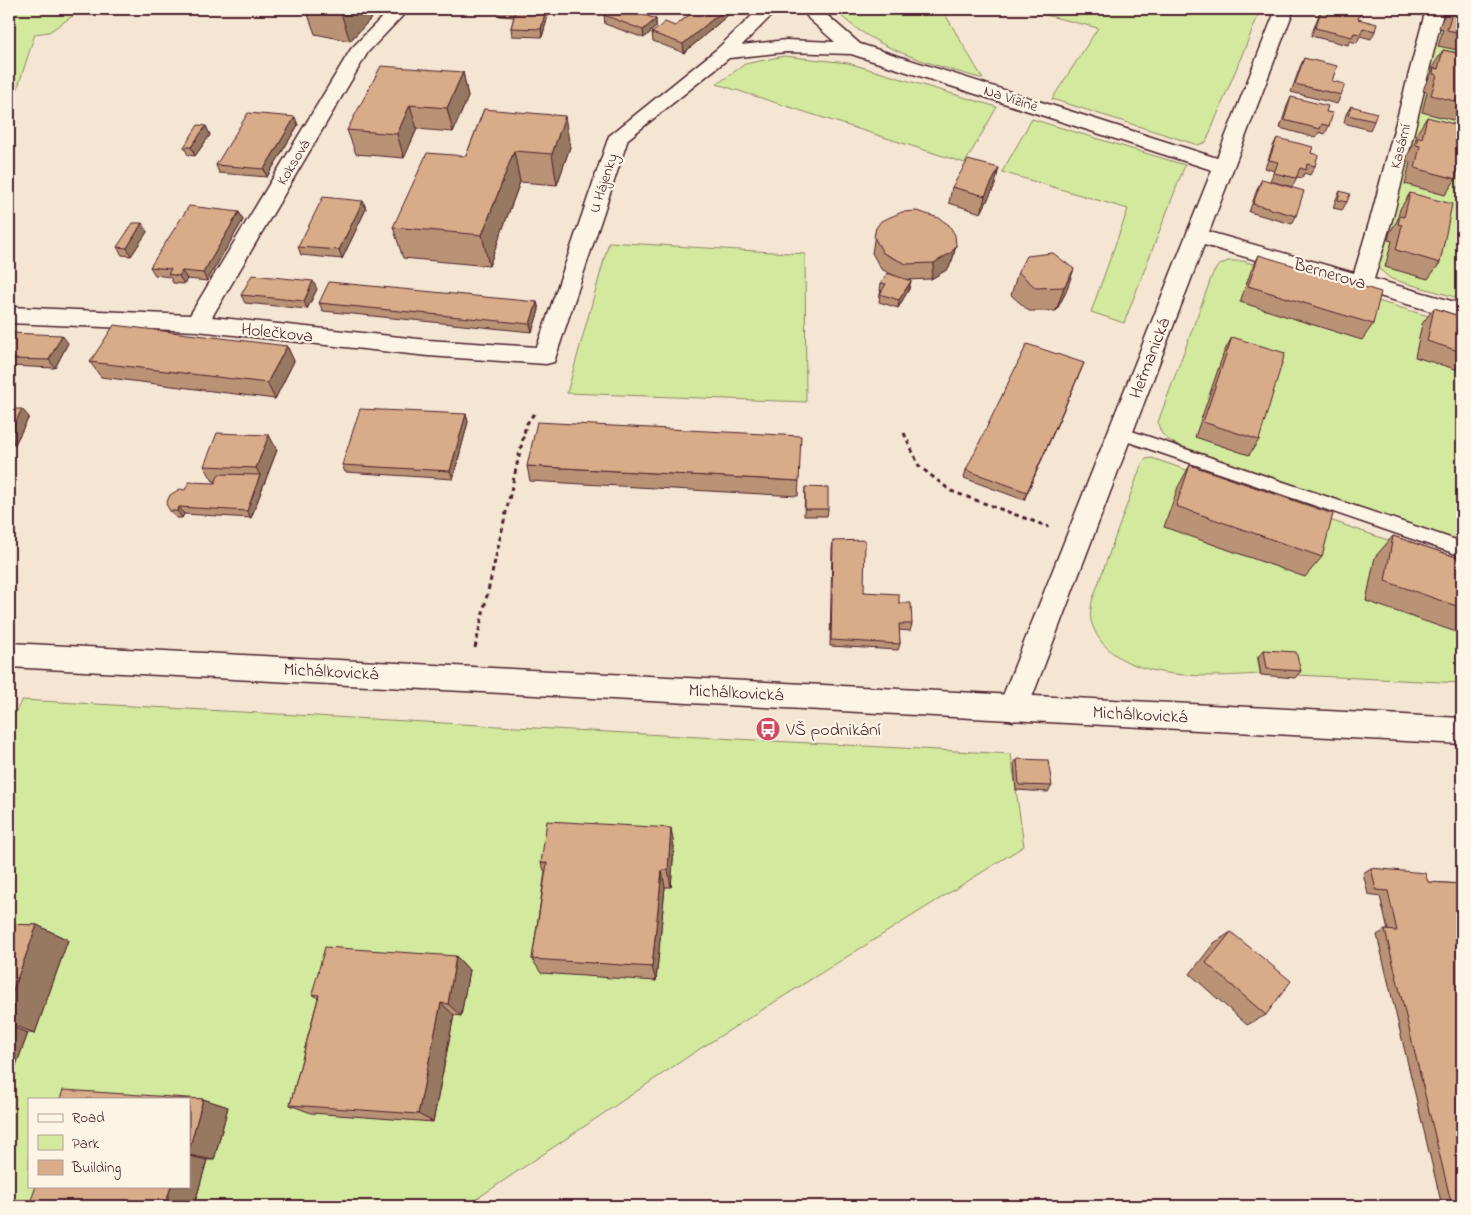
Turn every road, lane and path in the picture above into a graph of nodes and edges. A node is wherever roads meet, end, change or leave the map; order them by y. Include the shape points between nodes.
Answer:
1 (400, 9) edge
2 (769, 9) edge
3 (811, 9) edge
4 (1285, 9) edge
5 (1434, 9) edge
6 (853, 48) junction
7 (724, 52) junction
8 (1224, 166) junction
9 (1196, 235) junction
10 (1362, 282) junction
11 (1462, 312) edge
12 (9, 315) edge
13 (197, 323) junction
14 (546, 356) joint
15 (535, 412) dead end
16 (904, 433) dead end
17 (1120, 433) junction
18 (1052, 528) dead end
19 (1462, 549) edge
20 (474, 651) dead end
21 (9, 655) edge
22 (1013, 708) junction
23 (1462, 731) edge

1 - 13 street, Koksová via 360,49
2 - 7 street, U Hájenky
3 - 6 street, Na Vizině
4 - 8 street, Heřmanická
5 - 10 street, Kasární via 1383,213
6 - 7 street via 786,46
6 - 8 street, Na Vizině
7 - 14 street, U Hájenky via 619,136
8 - 9 street, Heřmanická
9 - 10 street, Bernerova
9 - 17 street, Heřmanická
10 - 11 street, Bernerova
12 - 13 street, Holečkova
13 - 14 street, Holečkova via 428,348
15 - 20 path via 526,425
16 - 18 path via 919,466 951,492
17 - 19 lane
17 - 22 street, Heřmanická
21 - 22 street, Michálkovická
22 - 23 street, Michálkovická

